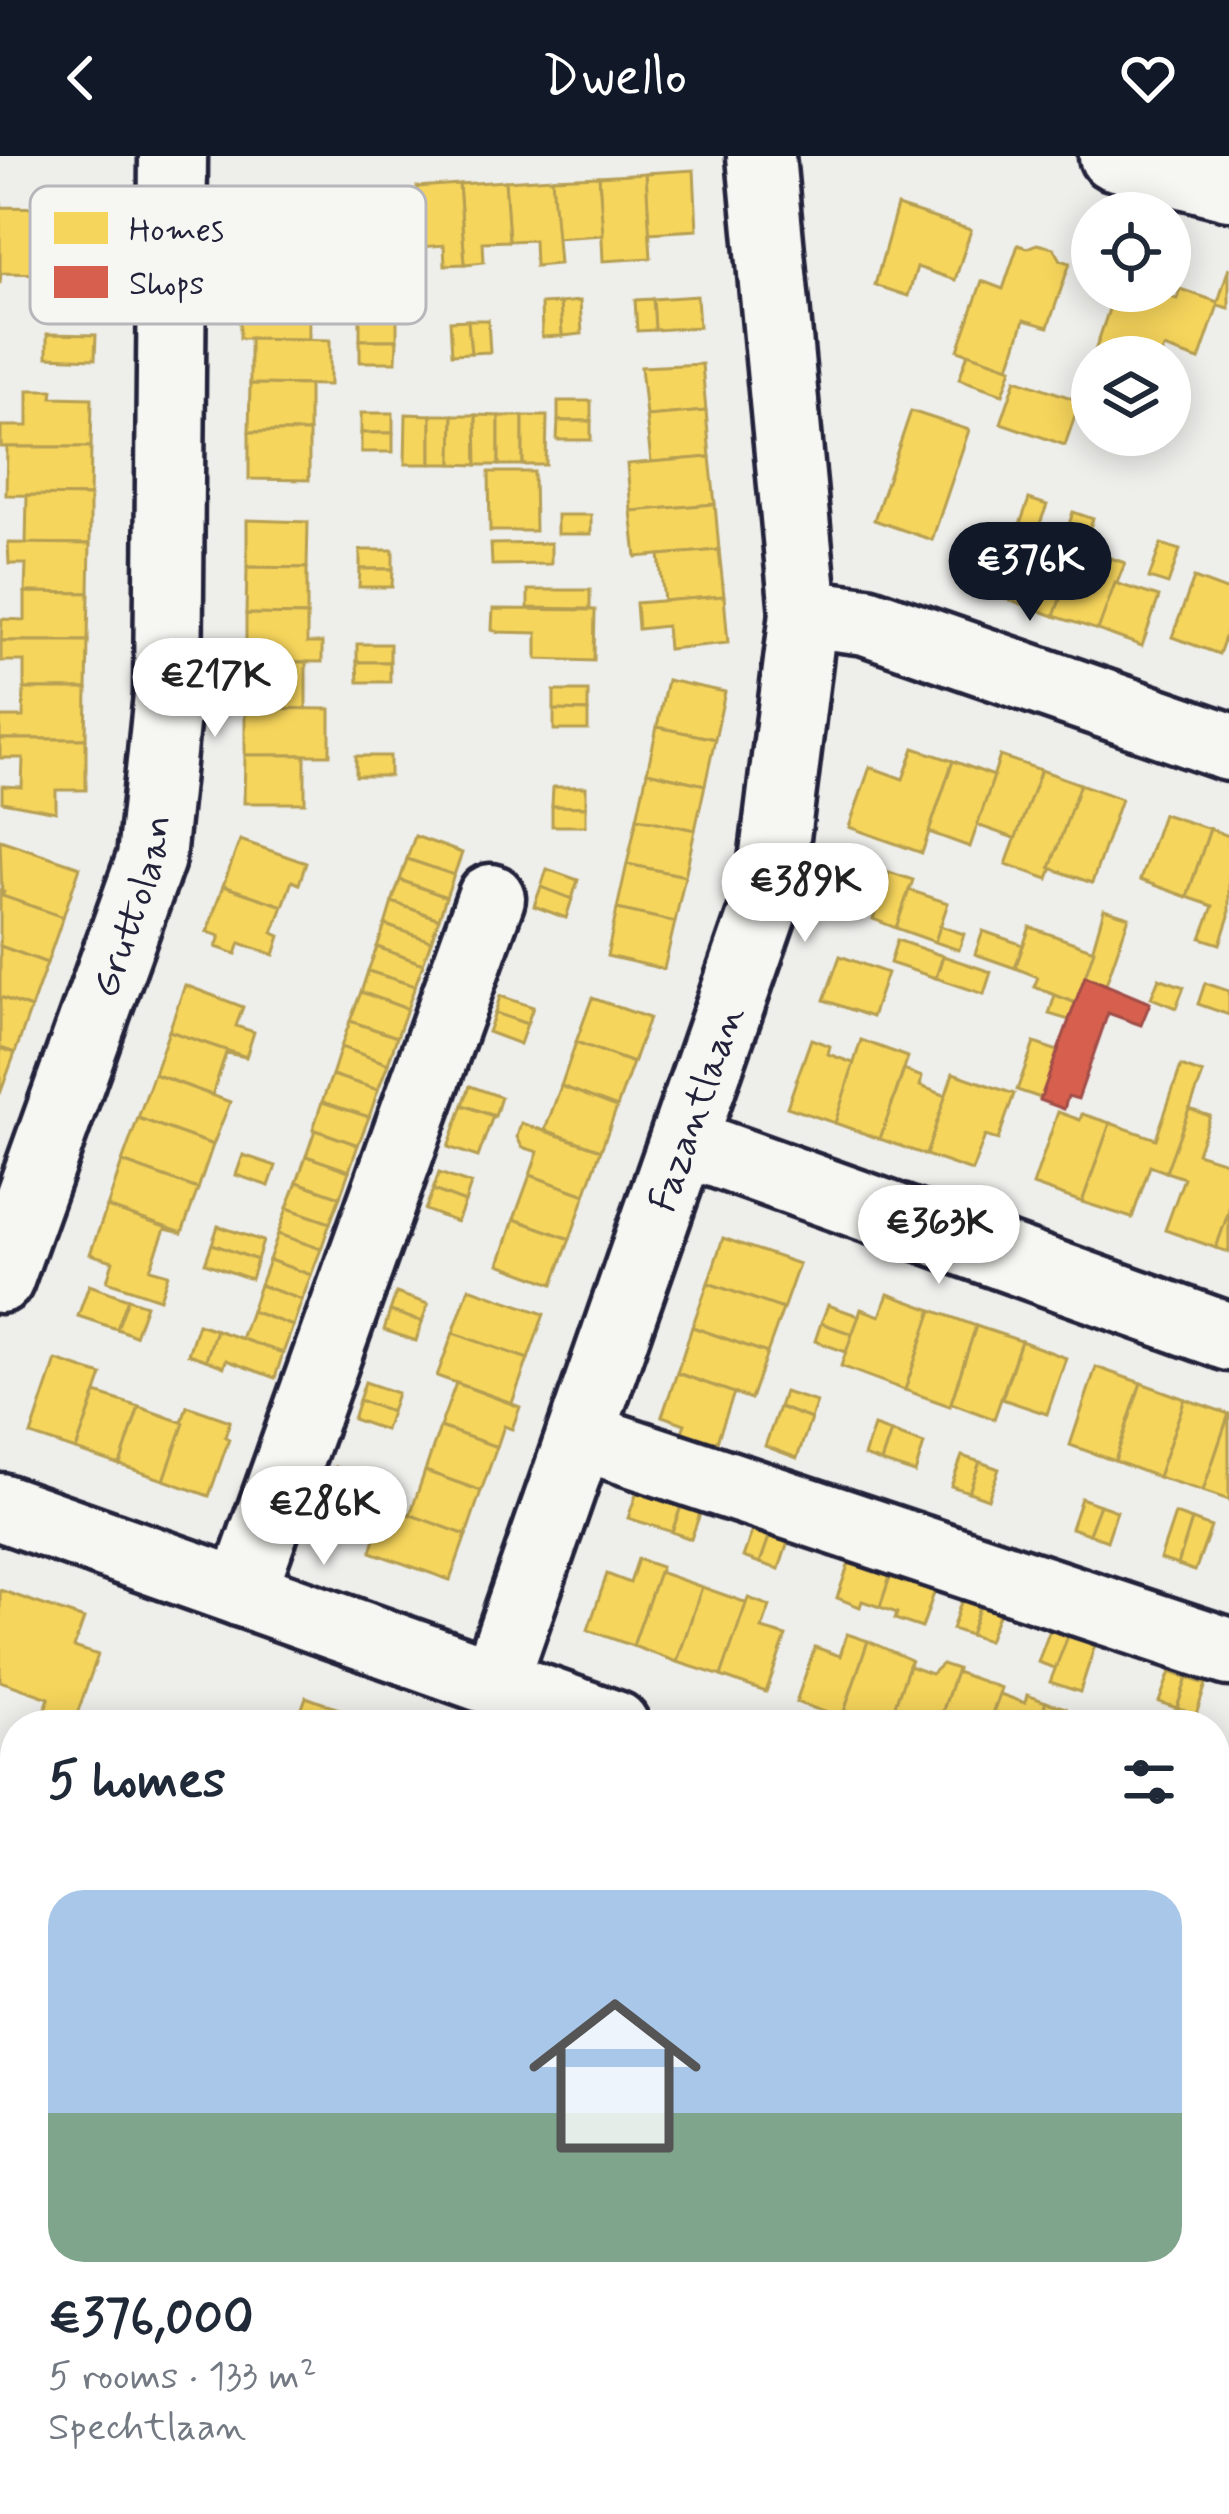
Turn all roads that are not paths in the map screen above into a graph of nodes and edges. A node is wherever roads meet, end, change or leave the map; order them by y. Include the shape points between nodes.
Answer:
1 (173, 156) edge
2 (760, 156) edge
3 (1131, 158) edge
4 (173, 186) edge
5 (1229, 186) edge
6 (171, 324) edge
7 (804, 613) junction
8 (1229, 747) edge
9 (491, 898) dead end
10 (684, 1142) junction
11 (0, 1279) edge
12 (1229, 1337) edge
13 (581, 1436) junction
14 (0, 1507) edge
15 (242, 1593) junction
16 (1229, 1652) edge
17 (494, 1683) junction
18 (572, 1710) edge

1 - 4 street, Gruttolaan
2 - 7 street, Fazantlaan
3 - 5 street
6 - 11 street, Gruttolaan via 168,694 151,858
7 - 8 street via 866,621
7 - 10 street, Fazantlaan via 769,894
9 - 15 street
10 - 12 street
10 - 13 street, Fazantlaan
13 - 16 street
13 - 17 street, Fazantlaan
14 - 15 street
15 - 17 street
17 - 18 street

